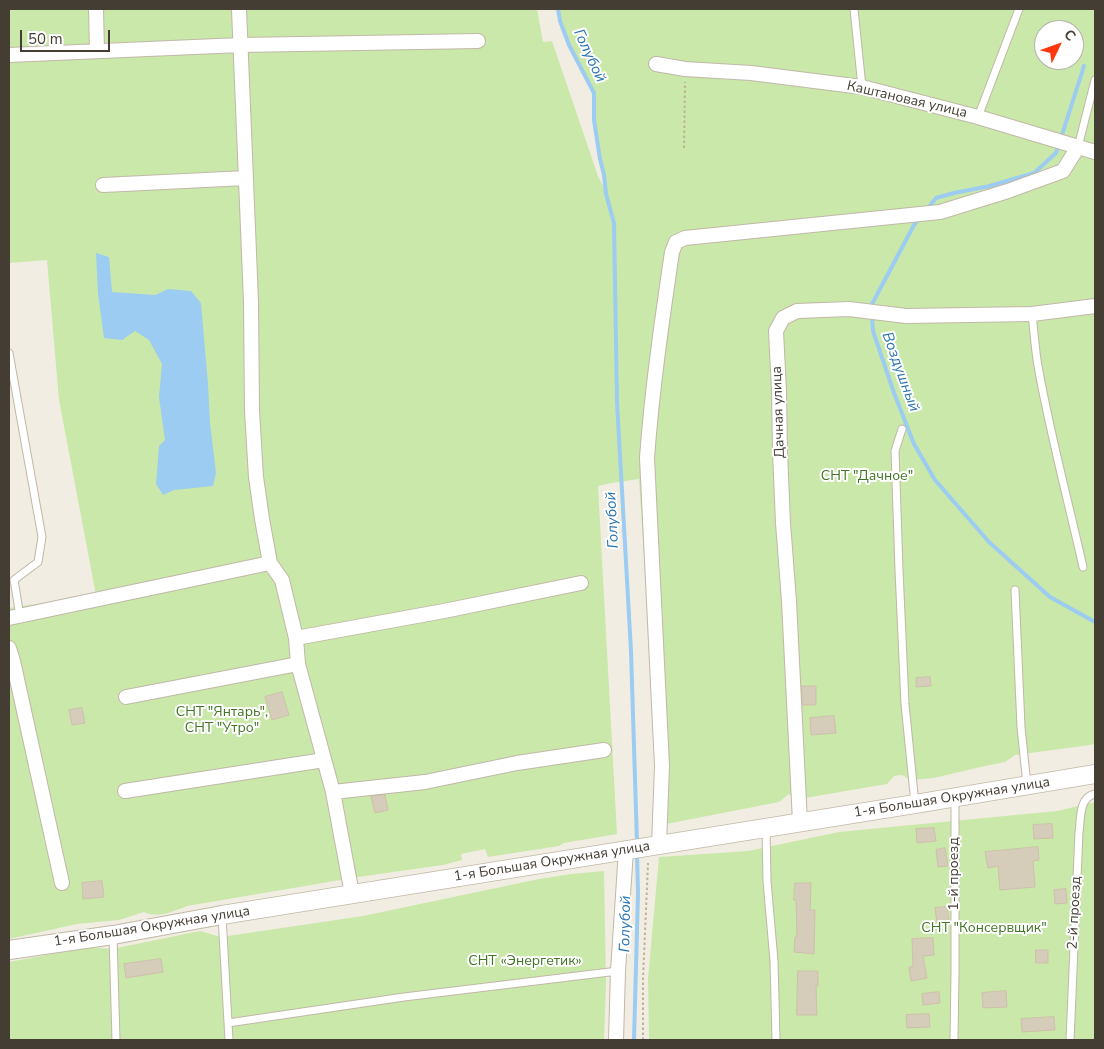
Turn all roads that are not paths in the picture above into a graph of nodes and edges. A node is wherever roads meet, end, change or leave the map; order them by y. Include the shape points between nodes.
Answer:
1 (96, 9) edge
2 (239, 9) edge
3 (854, 9) edge
4 (1019, 9) edge
5 (478, 41) dead end
6 (241, 45) junction
7 (96, 51) junction
8 (9, 55) edge
9 (656, 64) dead end
10 (1095, 80) edge
11 (862, 87) junction
12 (978, 117) junction
13 (1078, 147) junction
14 (1095, 152) edge
15 (246, 178) junction
16 (104, 185) dead end
17 (1095, 306) edge
18 (1032, 314) junction
19 (9, 353) edge
20 (902, 429) dead end
21 (270, 563) junction
22 (1083, 567) dead end
23 (581, 583) dead end
24 (1016, 590) dead end
25 (14, 617) edge
26 (296, 638) junction
27 (9, 648) edge
28 (298, 664) junction
29 (126, 698) dead end
30 (604, 750) dead end
31 (324, 760) junction
32 (1095, 774) edge
33 (1028, 785) junction
34 (125, 791) dead end
35 (333, 792) junction
36 (1095, 794) edge
37 (955, 798) junction
38 (915, 804) junction
39 (800, 822) junction
40 (766, 828) junction
41 (654, 845) junction
42 (626, 850) junction
43 (62, 883) dead end
44 (352, 894) junction
45 (222, 915) junction
46 (113, 935) junction
47 (9, 950) edge
48 (618, 971) junction
49 (228, 1023) junction
50 (116, 1040) edge
51 (229, 1040) edge
52 (616, 1040) edge
53 (776, 1040) edge
54 (954, 1040) edge
55 (1070, 1040) edge

1 - 7 street
2 - 6 street
3 - 11 lane
4 - 12 lane
5 - 6 street
6 - 7 street
6 - 15 street
7 - 8 street
9 - 11 street, Каштановая улица
10 - 13 lane
11 - 12 street, Каштановая улица
12 - 13 street, Каштановая улица
13 - 14 street, Каштановая улица
13 - 41 street via 1063,171 940,212 685,238 676,242 658,352 647,458 662,766
15 - 16 street
15 - 21 street via 256,477
17 - 18 street, Дачная улица
18 - 22 lane via 1038,366
18 - 39 street, Дачная улица via 906,316 849,309 797,311 783,318 776,331 782,505
19 - 25 lane via 42,537 38,562 14,580
20 - 38 lane via 895,451 898,560
21 - 25 street
21 - 26 street via 282,580
23 - 26 street
24 - 33 lane via 1021,726
26 - 28 street
27 - 43 street
28 - 29 street
28 - 31 street
30 - 35 street via 517,763 425,782
31 - 34 street
31 - 35 street
32 - 33 street, 1-я Большая Окружная улица
33 - 37 street, 1-я Большая Окружная улица
35 - 44 street
36 - 55 lane, 2-й проезд via 1083,801 1079,832
37 - 38 street, 1-я Большая Окружная улица
37 - 54 lane, 1-й проезд
38 - 39 street, 1-я Большая Окружная улица
39 - 40 street, 1-я Большая Окружная улица
40 - 41 street, 1-я Большая Окружная улица
40 - 53 lane
41 - 42 street, 1-я Большая Окружная улица
42 - 44 street, 1-я Большая Окружная улица
42 - 48 street
44 - 45 street, 1-я Большая Окружная улица
45 - 46 street, 1-я Большая Окружная улица
45 - 49 lane
46 - 47 street, 1-я Большая Окружная улица
46 - 50 lane
48 - 49 lane via 404,997
48 - 52 street
49 - 51 lane

